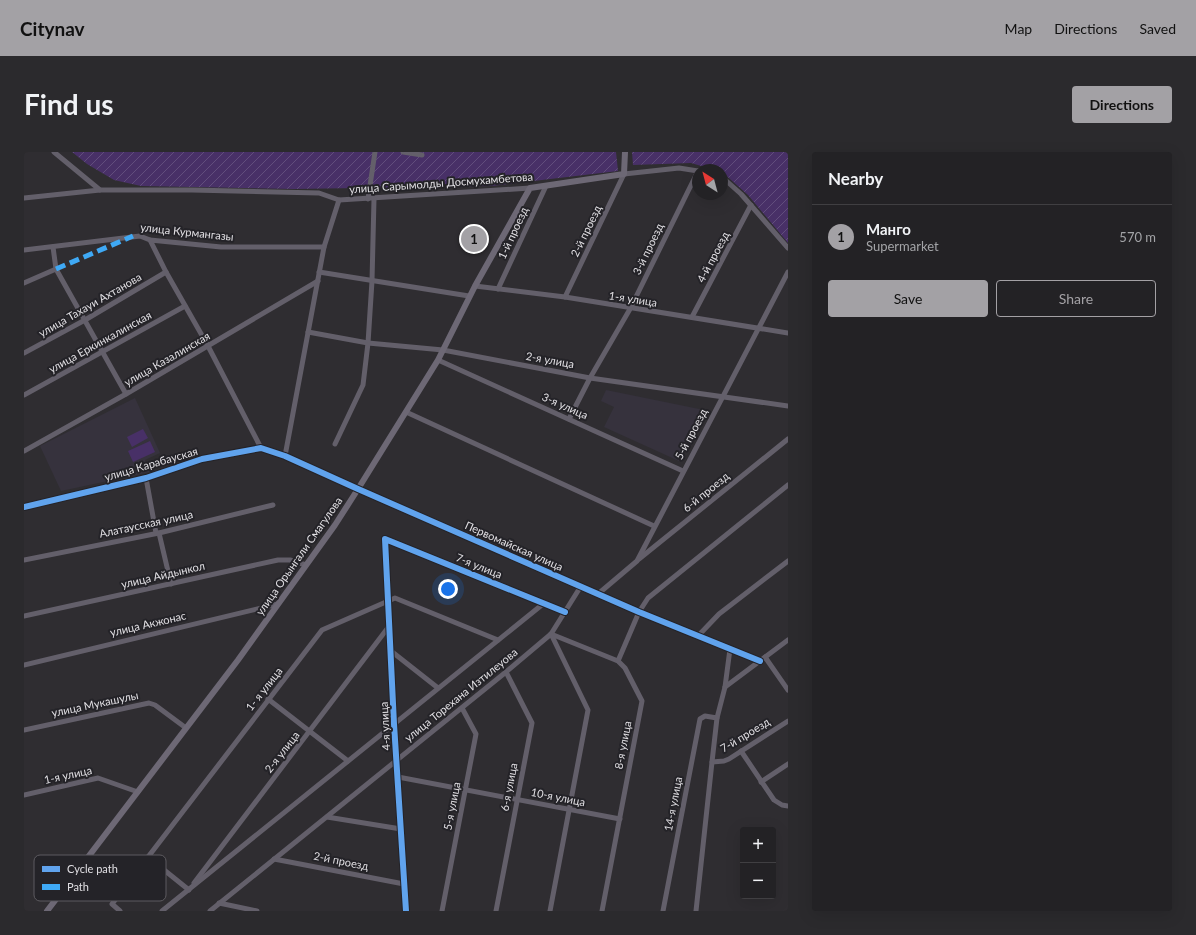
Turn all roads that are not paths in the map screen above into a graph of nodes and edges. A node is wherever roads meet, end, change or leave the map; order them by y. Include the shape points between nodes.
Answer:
1 (54, 152) edge
2 (375, 152) edge
3 (403, 152) edge
4 (625, 152) edge
5 (422, 155) dead end
6 (692, 170) edge
7 (624, 174) junction
8 (728, 182) edge
9 (692, 183) edge
10 (546, 186) junction
11 (530, 188) junction
12 (100, 190) junction
13 (24, 198) edge
14 (368, 199) junction
15 (374, 199) junction
16 (339, 200) junction
17 (751, 206) junction
18 (150, 240) junction
19 (53, 247) junction
20 (324, 247) junction
21 (788, 248) edge
22 (24, 250) edge
23 (56, 269) junction
24 (166, 272) junction
25 (319, 272) junction
26 (788, 272) edge
27 (318, 281) junction
28 (372, 281) junction
29 (24, 283) edge
30 (475, 286) junction
31 (498, 289) junction
32 (470, 296) junction
33 (565, 297) junction
34 (186, 306) junction
35 (630, 309) junction
36 (692, 318) junction
37 (85, 320) junction
38 (758, 329) junction
39 (308, 332) junction
40 (788, 333) edge
41 (368, 343) junction
42 (208, 346) junction
43 (443, 350) junction
44 (102, 352) junction
45 (24, 353) edge
46 (438, 360) junction
47 (590, 378) junction
48 (126, 394) junction
49 (24, 395) edge
50 (722, 396) junction
51 (788, 406) edge
52 (406, 412) junction
53 (568, 419) junction
54 (788, 439) edge
55 (335, 444) dead end
56 (261, 448) junction
57 (24, 451) edge
58 (285, 456) junction
59 (683, 471) junction
60 (146, 478) junction
61 (788, 485) edge
62 (358, 489) junction
63 (272, 505) dead end
64 (24, 507) edge
65 (654, 526) junction
66 (158, 533) junction
67 (385, 539) joint
68 (24, 560) edge
69 (637, 561) junction
70 (788, 561) edge
71 (306, 565) junction
72 (170, 584) junction
73 (581, 586) junction
74 (598, 594) junction
75 (389, 601) junction
76 (278, 604) junction
77 (544, 604) junction
78 (565, 612) junction
79 (639, 612) junction
80 (24, 616) edge
81 (390, 625) junction
82 (551, 634) junction
83 (698, 636) junction
84 (498, 640) junction
85 (788, 640) edge
86 (730, 649) junction
87 (391, 651) junction
88 (763, 659) junction
89 (618, 660) junction
90 (24, 665) edge
91 (506, 672) junction
92 (725, 687) junction
93 (438, 688) junction
94 (788, 690) edge
95 (268, 699) junction
96 (462, 708) junction
97 (717, 718) junction
98 (788, 721) edge
99 (394, 724) junction
100 (186, 728) junction
101 (24, 730) edge
102 (310, 731) junction
103 (741, 751) junction
104 (397, 760) junction
105 (348, 761) junction
106 (712, 762) junction
107 (788, 764) edge
108 (398, 777) junction
109 (760, 782) junction
110 (466, 790) junction
111 (138, 792) junction
112 (24, 795) edge
113 (517, 800) junction
114 (788, 806) edge
115 (569, 810) junction
116 (326, 817) junction
117 (620, 819) junction
118 (401, 829) junction
119 (90, 855) edge
120 (150, 855) edge
121 (274, 859) junction
122 (166, 871) edge
123 (404, 884) junction
124 (189, 890) junction
125 (55, 901) edge
126 (114, 901) edge
127 (219, 903) junction
128 (47, 911) edge
129 (120, 911) edge
130 (162, 911) edge
131 (210, 911) edge
132 (257, 911) edge
133 (406, 911) edge
134 (442, 911) edge
135 (496, 911) edge
136 (550, 911) edge
137 (602, 911) edge
138 (662, 911) edge
139 (696, 911) edge

1 - 12 street
2 - 14 street
3 - 5 street
4 - 7 main road
6 - 7 street, улица Сарымолды Досмухамбетова via 679,168
7 - 10 main road, улица Сарымолды Досмухамбетова
7 - 33 street, 2-й проезд
8 - 17 street
9 - 35 street, 3-й проезд
10 - 11 main road, улица Сарымолды Досмухамбетова
10 - 31 street, 1-й проезд
11 - 15 street, улица Сарымолды Досмухамбетова
11 - 30 main road, улица Орынгали Смагулова
12 - 13 street, улица Сарымолды Досмухамбетова
12 - 16 street, улица Сарымолды Досмухамбетова via 319,193
14 - 15 street, улица Сарымолды Досмухамбетова
14 - 16 street, улица Сарымолды Досмухамбетова
15 - 28 street
16 - 20 street
17 - 21 street
17 - 36 street, 4-й проезд
18 - 19 street, улица Курмангазы via 133,236
18 - 20 street, улица Курмангазы via 221,247
18 - 24 street
19 - 22 street, улица Курмангазы
19 - 23 street
20 - 25 street
23 - 29 street
23 - 37 street
24 - 34 street
24 - 37 street, улица Тахауи Ахтанова
25 - 27 street
25 - 28 street
26 - 38 street, 5-й проезд
27 - 39 street
27 - 42 street, улица Казалинская
28 - 32 street
28 - 41 street
30 - 31 street, 1-я улица
30 - 32 main road, улица Орынгали Смагулова
31 - 33 street, 1-я улица
32 - 43 main road, улица Орынгали Смагулова
33 - 35 street, 1-я улица
34 - 42 street
34 - 44 street, улица Еркинкалинская
35 - 36 street, 1-я улица
35 - 47 street, 3-й проезд
36 - 38 street, 1-я улица
37 - 44 street
37 - 45 street, улица Тахауи Ахтанова
38 - 40 street, 1-я улица
38 - 50 street, 5-й проезд
39 - 41 street, 2-я улица
39 - 58 street
41 - 43 street, 2-я улица
41 - 55 street via 363,385
42 - 48 street, улица Казалинская
42 - 56 street
43 - 46 main road, улица Орынгали Смагулова
43 - 47 street, 2-я улица
44 - 48 street
44 - 49 street, улица Еркинкалинская
46 - 52 main road, улица Орынгали Смагулова
46 - 53 street, 3-я улица
47 - 50 street, 2-я улица
47 - 53 street, 3-й проезд
48 - 57 street, улица Казалинская
50 - 51 street, 2-я улица
50 - 59 street, 5-й проезд
52 - 62 main road, улица Орынгали Смагулова
52 - 65 street
53 - 59 street, 3-я улица
54 - 69 street, 6-й проезд
56 - 58 street, Первомайская улица
56 - 60 street, улица Карабауская via 202,459
58 - 62 street, Первомайская улица
59 - 65 street, 5-й проезд
60 - 64 street, улица Карабауская
60 - 66 street
61 - 79 street via 648,598
62 - 71 main road, улица Орынгали Смагулова
62 - 73 street, Первомайская улица
63 - 66 street, Алатаусская улица
65 - 69 street, 5-й проезд
66 - 68 street, Алатаусская улица
66 - 72 street
67 - 75 street, 4-я улица
67 - 77 street, 7-я улица
69 - 74 street, 5-й проезд
70 - 83 street via 719,614
71 - 72 street, улица Айдынкол via 290,560 278,560
71 - 76 main road, улица Орынгали Смагулова
72 - 80 street, улица Айдынкол
73 - 74 street, Первомайская улица
73 - 78 street, улица Торехана Изтилеуова
74 - 79 street, Первомайская улица
75 - 81 street, 4-я улица
75 - 84 street, 1- я улица via 395,598
75 - 95 street, 1- я улица via 322,630
76 - 90 street, улица Акжонас
76 - 100 main road, улица Орынгали Смагулова
77 - 78 street, 7-я улица
77 - 84 street, улица Торехана Изтилеуова
78 - 82 street, улица Торехана Изтилеуова
79 - 83 street, Первомайская улица
79 - 89 street
81 - 87 street, 4-я улица
81 - 102 street, 2-я улица
82 - 89 street
82 - 91 street, улица Торехана Изтилеуова
82 - 115 street via 588,710
83 - 86 street, Первомайская улица
84 - 93 street, улица Торехана Изтилеуова
85 - 88 street
86 - 88 street, Первомайская улица
86 - 92 street
87 - 93 street
87 - 99 street, 4-я улица
88 - 92 street
88 - 94 street
89 - 117 street, 8-я улица via 642,701
91 - 96 street, улица Торехана Изтилеуова
91 - 113 street, 6-я улица via 532,723
92 - 97 street
93 - 99 street, улица Торехана Изтилеуова
95 - 102 street
95 - 120 street, 1- я улица
96 - 104 street, улица Торехана Изтилеуова
96 - 110 street, 5-я улица via 476,734
97 - 106 street
97 - 138 street, 14-я улица via 705,716 700,719
98 - 103 street, 7-й проезд
99 - 104 street, 4-я улица
99 - 105 street, улица Торехана Изтилеуова
100 - 101 street, улица Мукашулы via 149,703
100 - 111 main road, улица Орынгали Смагулова
102 - 105 street
102 - 124 street, 2-я улица
103 - 106 street, 7-й проезд via 728,759
103 - 109 street
104 - 108 street, 4-я улица
104 - 116 street, улица Торехана Изтилеуова
105 - 124 street, улица Торехана Изтилеуова
106 - 139 street
107 - 109 street
108 - 110 street, 10-я улица
108 - 118 street, 4-я улица
109 - 114 street via 774,800
110 - 113 street, 10-я улица
110 - 134 street, 5-я улица
111 - 112 street, 1-я улица via 98,778
111 - 119 main road, улица Орынгали Смагулова
113 - 115 street, 10-я улица
113 - 135 street, 6-я улица
115 - 117 street, 10-я улица
115 - 136 street
116 - 118 street
116 - 121 street, улица Торехана Изтилеуова
117 - 137 street, 8-я улица
118 - 123 street, 4-я улица
121 - 123 street, 2-й проезд
121 - 127 street, улица Торехана Изтилеуова
122 - 124 street
123 - 133 street, 4-я улица
124 - 130 street
125 - 128 main road, улица Орынгали Смагулова
126 - 129 street, 1- я улица via 112,904
127 - 131 street, улица Торехана Изтилеуова
127 - 132 street

